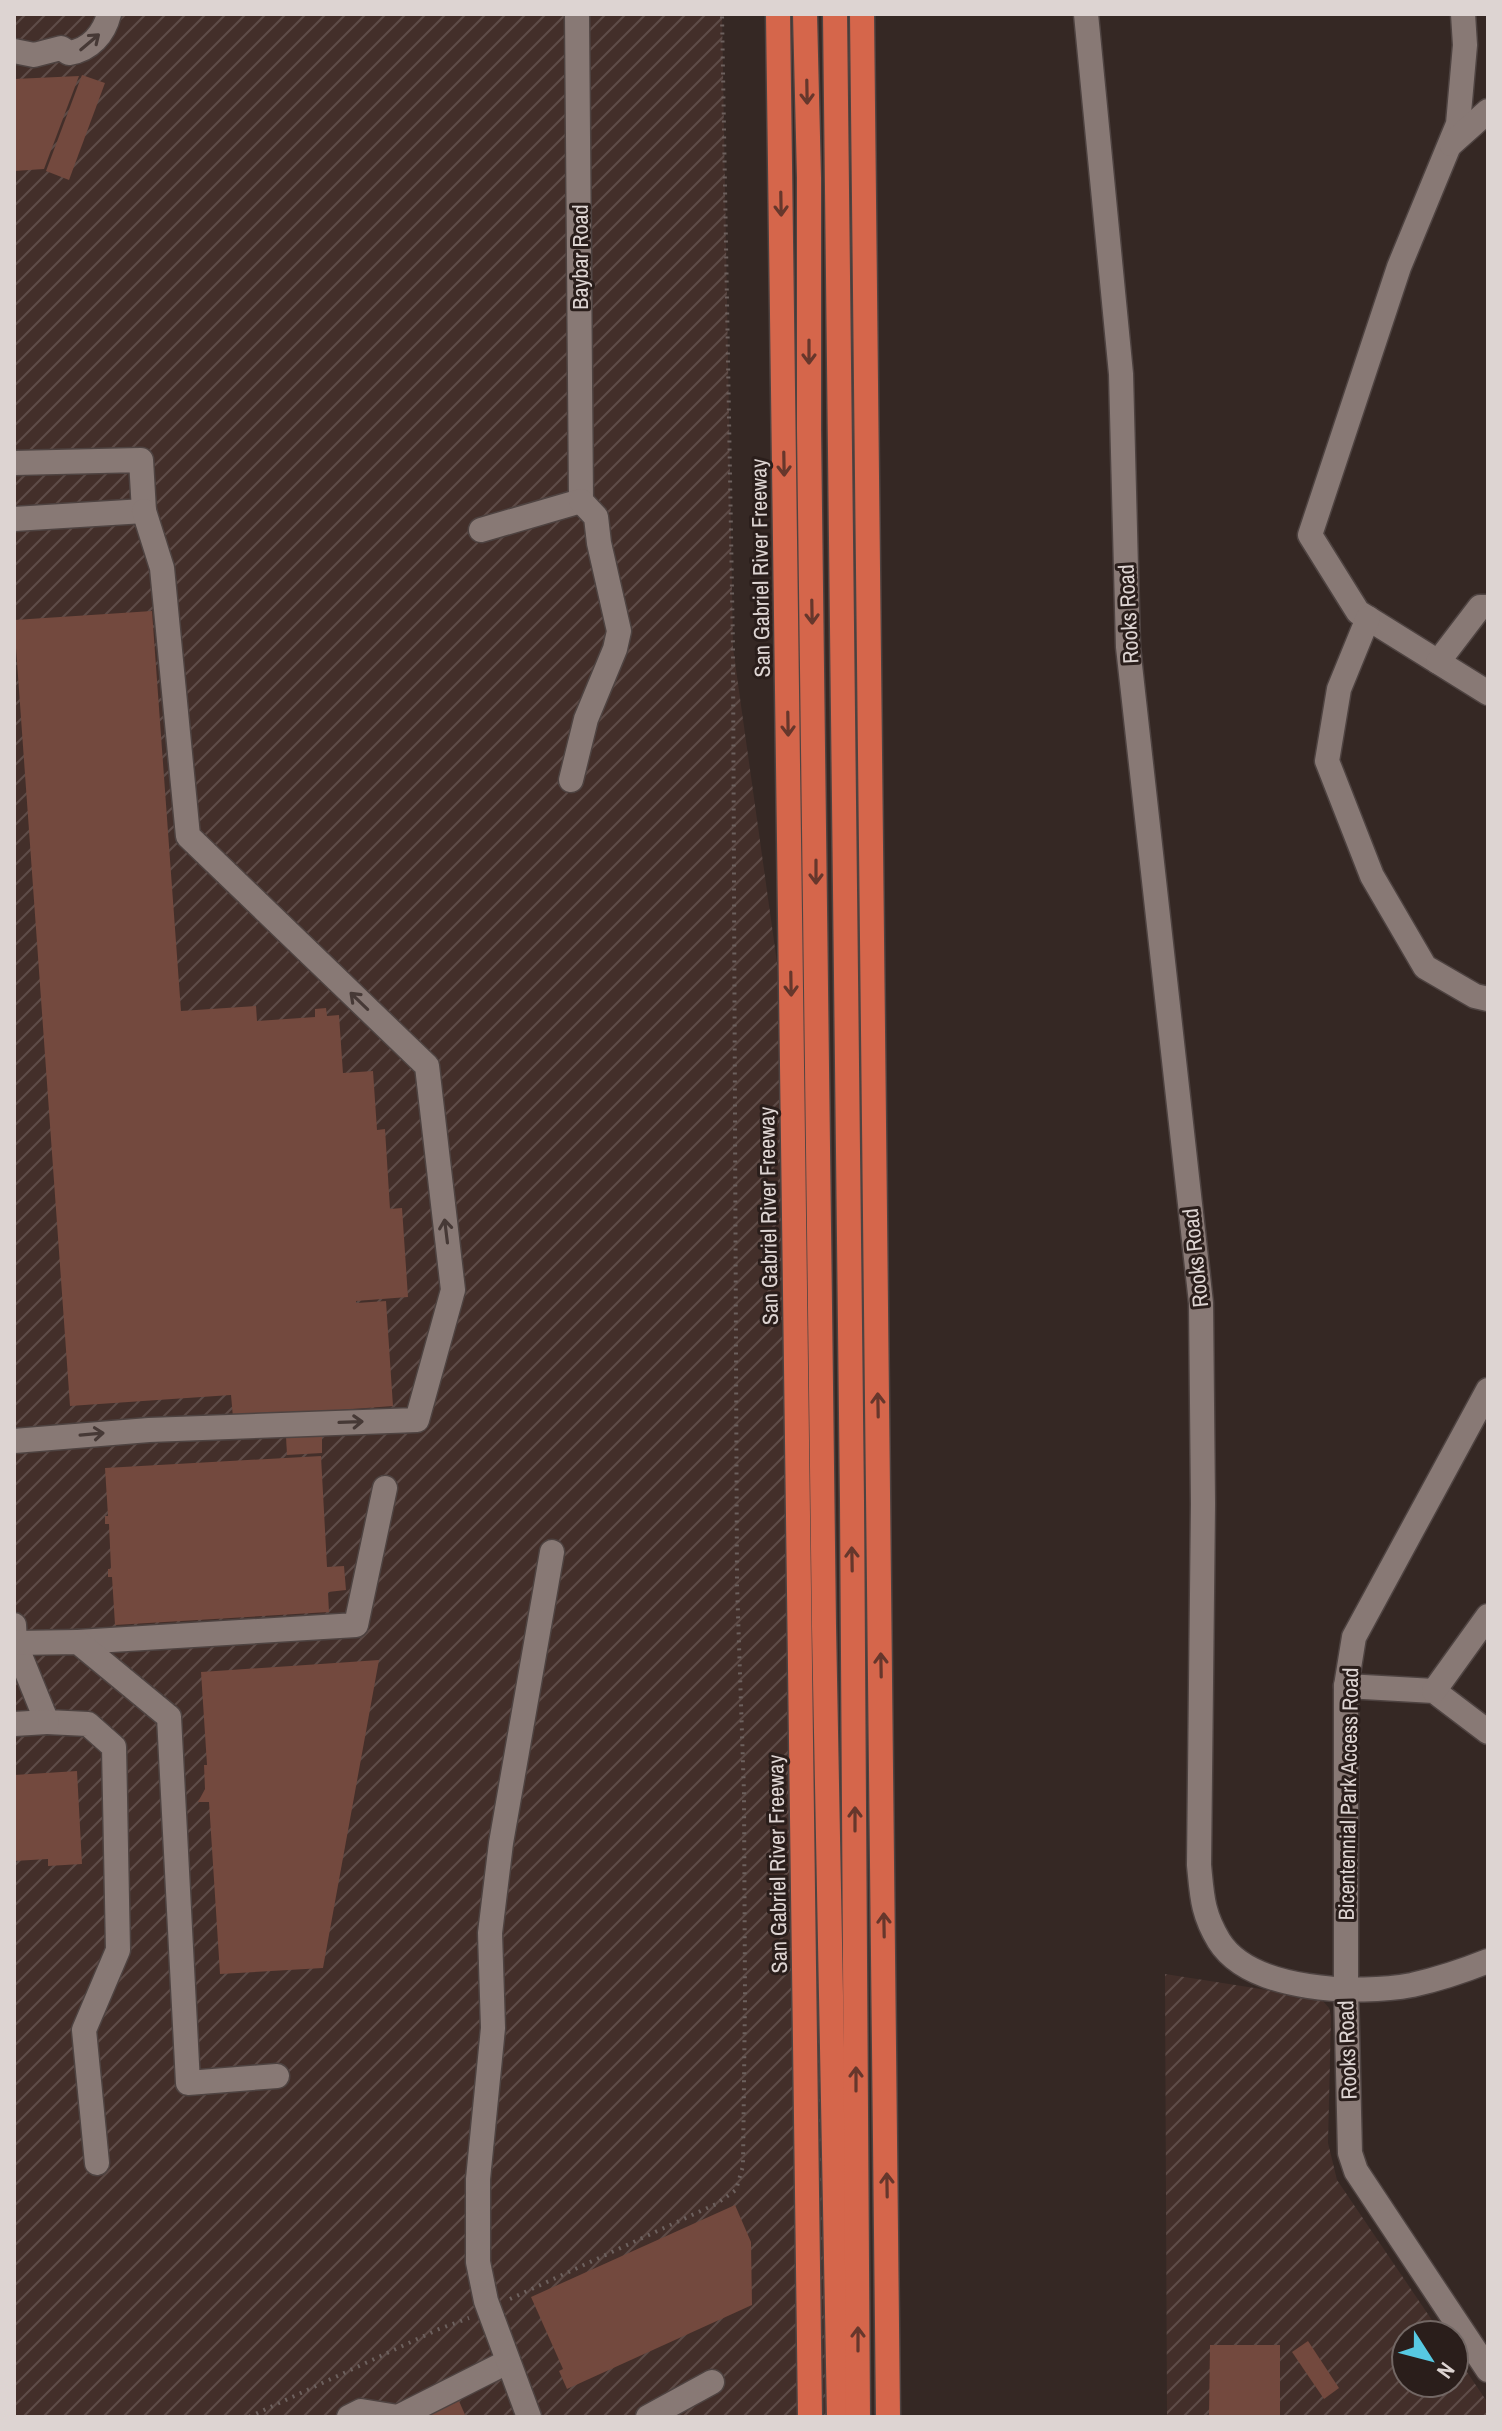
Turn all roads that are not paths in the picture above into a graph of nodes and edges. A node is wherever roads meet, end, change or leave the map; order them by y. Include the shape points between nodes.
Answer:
1 (109, 14) edge
2 (577, 14) edge
3 (778, 14) edge
4 (805, 14) edge
5 (835, 14) edge
6 (862, 14) edge
7 (1086, 14) edge
8 (1463, 14) edge
9 (14, 51) edge
10 (1488, 111) edge
11 (1449, 145) junction
12 (14, 463) edge
13 (581, 501) junction
14 (144, 511) junction
15 (14, 519) edge
16 (481, 530) dead end
17 (1488, 607) edge
18 (1368, 618) junction
19 (1438, 662) junction
20 (1488, 693) edge
21 (571, 780) dead end
22 (1488, 999) edge
23 (1488, 1390) edge
24 (14, 1441) edge
25 (385, 1488) dead end
26 (552, 1552) dead end
27 (1488, 1616) edge
28 (14, 1625) edge
29 (78, 1642) junction
30 (14, 1643) edge
31 (1478, 1650) edge
32 (1346, 1686) junction
33 (1434, 1691) junction
34 (47, 1722) junction
35 (14, 1724) edge
36 (1488, 1732) edge
37 (1488, 1961) edge
38 (1346, 1989) junction
39 (277, 2076) dead end
40 (97, 2163) dead end
41 (888, 2263) junction
42 (507, 2362) junction
43 (1488, 2370) edge
44 (712, 2382) dead end
45 (349, 2417) edge
46 (529, 2417) edge
47 (648, 2417) edge
48 (810, 2417) edge
49 (839, 2417) edge
50 (858, 2417) edge
51 (888, 2417) edge
52 (900, 2417) edge

9 -> 1 street via 78,52 106,26
2 - 13 street, Baybar Road
3 -> 48 highway, San Gabriel River Freeway
4 -> 49 highway
50 -> 5 highway
41 -> 6 highway
7 - 38 street, Rooks Road via 1121,374 1128,647 1201,1303 1199,1865 1205,1913 1221,1944 1244,1967 1276,1980
8 - 11 street via 1458,124
10 - 11 street
11 - 18 street via 1399,267 1310,535 1358,612
12 - 14 street via 141,460
13 - 16 street
13 - 21 street via 596,517 619,631 586,719
14 - 15 street
24 -> 14 street via 417,1420 453,1290 427,1066 188,836 162,568
17 - 19 street via 1480,607
18 - 19 street
18 - 22 street via 1339,689 1327,761 1372,876 1425,967
19 - 20 street
23 - 32 street, Bicentennial Park Access Road via 1354,1637
25 - 29 street via 356,1625
26 - 42 street via 490,1933 493,2028 478,2179 478,2262 488,2311
27 - 31 street
28 - 30 street
29 - 30 street
29 - 39 street via 169,1717 188,2083
30 - 34 street
31 - 33 street
32 - 33 street
32 - 38 street, Bicentennial Park Access Road
33 - 36 street
34 - 35 street
34 - 40 street via 88,1724 114,1747 118,1950 84,2030
37 - 38 street via 1409,1985
38 - 43 street, Rooks Road via 1350,2153 1356,2171
41 - 51 highway
41 - 52 highway
42 - 45 street via 398,2417 361,2411
42 - 46 street
44 - 47 street

